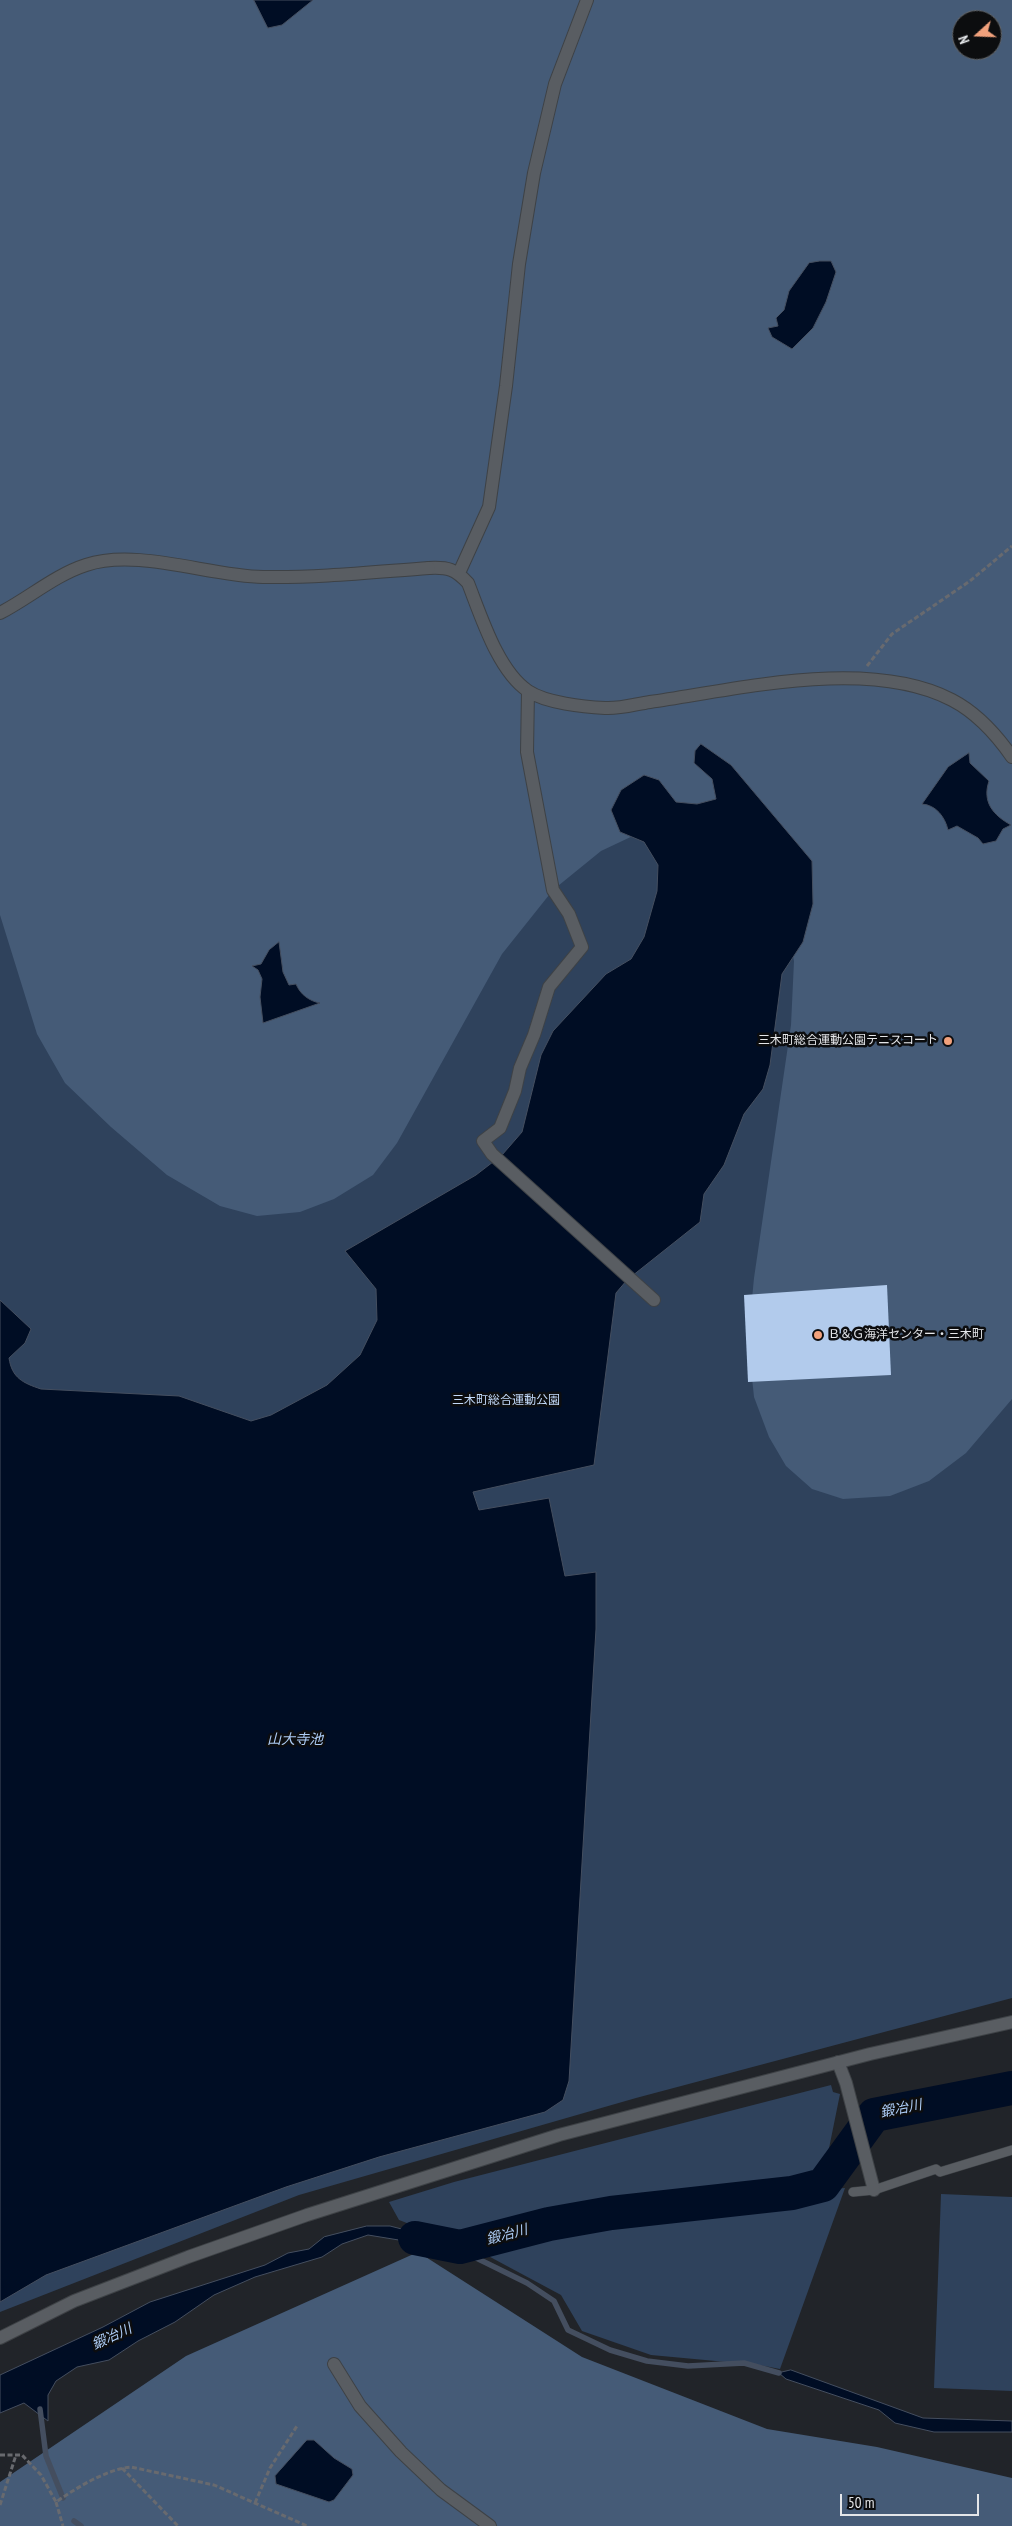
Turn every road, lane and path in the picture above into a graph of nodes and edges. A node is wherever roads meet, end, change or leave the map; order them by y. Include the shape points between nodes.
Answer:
1 (587, 0) edge
2 (1012, 546) edge
3 (459, 573) junction
4 (0, 613) edge
5 (858, 678) junction
6 (528, 691) junction
7 (1012, 756) edge
8 (654, 1300) dead end
9 (1012, 2022) edge
10 (838, 2062) junction
11 (1012, 2150) edge
12 (874, 2190) junction
13 (853, 2192) dead end
14 (0, 2338) edge
15 (334, 2364) dead end
16 (297, 2426) dead end
17 (0, 2455) edge
18 (16, 2455) junction
19 (121, 2468) junction
20 (56, 2502) junction
21 (255, 2503) junction
22 (0, 2505) edge
23 (64, 2526) edge
24 (178, 2526) edge
25 (307, 2526) edge
26 (490, 2526) edge

1 - 3 street via 555,84 534,173 519,264 489,507
2 - 5 path via 970,581 892,634
3 - 4 street via 448,567 261,577 113,560 87,564 66,573
3 - 6 street via 468,583 503,664
5 - 6 street via 820,678 607,708 556,702
5 - 7 street via 920,687 953,700 982,720
6 - 8 street via 527,752 553,890 569,914 582,947 549,987 500,1128 483,1141 492,1154
9 - 10 street
10 - 12 street
10 - 14 street via 559,2135 307,2215 83,2298
11 - 12 lane via 940,2172 936,2169
12 - 13 lane
15 - 26 street via 360,2406 401,2452 441,2490
16 - 21 path via 270,2468
17 - 18 path
18 - 20 path via 22,2455 41,2475
18 - 22 path
19 - 20 path via 78,2486
19 - 21 path via 131,2467 214,2485
19 - 24 path
20 - 23 path
21 - 25 path

